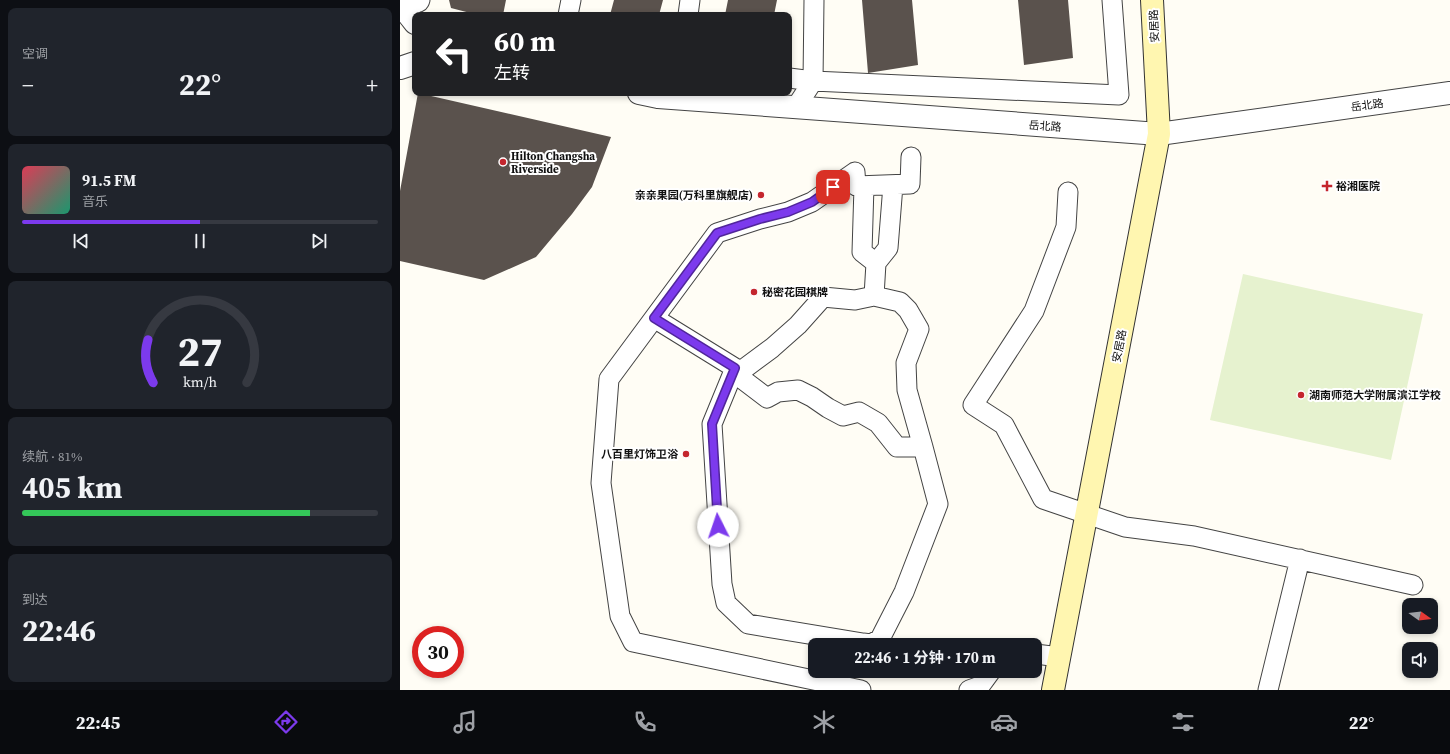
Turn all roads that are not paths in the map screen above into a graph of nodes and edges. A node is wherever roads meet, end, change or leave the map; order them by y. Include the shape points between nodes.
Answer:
1 (571, 0) edge
2 (690, 0) edge
3 (814, 0) edge
4 (1112, 0) edge
5 (1152, 0) edge
6 (413, 2) edge
7 (414, 12) edge
8 (569, 12) edge
9 (688, 12) edge
10 (412, 64) edge
11 (400, 68) edge
12 (792, 78) edge
13 (813, 81) junction
14 (1450, 93) edge
15 (653, 96) edge
16 (796, 107) junction
17 (1159, 134) junction
18 (911, 157) dead end
19 (893, 185) junction
20 (864, 186) junction
21 (1068, 192) dead end
22 (876, 263) junction
23 (874, 296) junction
24 (654, 318) junction
25 (735, 368) junction
26 (923, 447) junction
27 (1087, 514) junction
28 (1300, 559) junction
29 (1414, 585) dead end
30 (1042, 655) edge
31 (1060, 657) junction
32 (986, 678) edge
33 (862, 690) edge
34 (969, 690) edge
35 (1053, 690) edge
36 (1268, 690) edge

1 - 8 street
2 - 9 street
3 - 13 street
4 - 13 street via 1119,95
5 - 17 main road, 安居路
6 - 7 street
10 - 11 street
12 - 13 street
13 - 16 street
14 - 17 street, 岳北路
15 - 16 street, 岳北路
16 - 17 street, 岳北路
17 - 27 main road, 安居路
18 - 19 street via 910,184
19 - 20 street
19 - 22 street via 888,248
20 - 22 street via 862,252
20 - 24 street via 856,186 855,172 806,205 717,233
21 - 27 street via 1066,228 1034,311 974,405 1004,425 1043,499
22 - 23 street
23 - 25 street via 855,300 823,297 798,325 772,348 740,371
23 - 26 street via 900,302 919,329 906,363 907,390
24 - 25 street
24 - 33 street via 609,379 601,483 620,616 633,642
25 - 26 street via 742,379 767,398 778,392 798,390 843,416 859,412 878,423 897,447
25 - 26 street via 712,424 722,584 726,603 748,624 871,644 880,639 904,592 938,504
27 - 28 street via 1125,527 1194,536
27 - 31 main road, 安居路
28 - 29 street
28 - 36 street
30 - 31 street
31 - 35 main road, 安居路
32 - 34 street via 980,686

